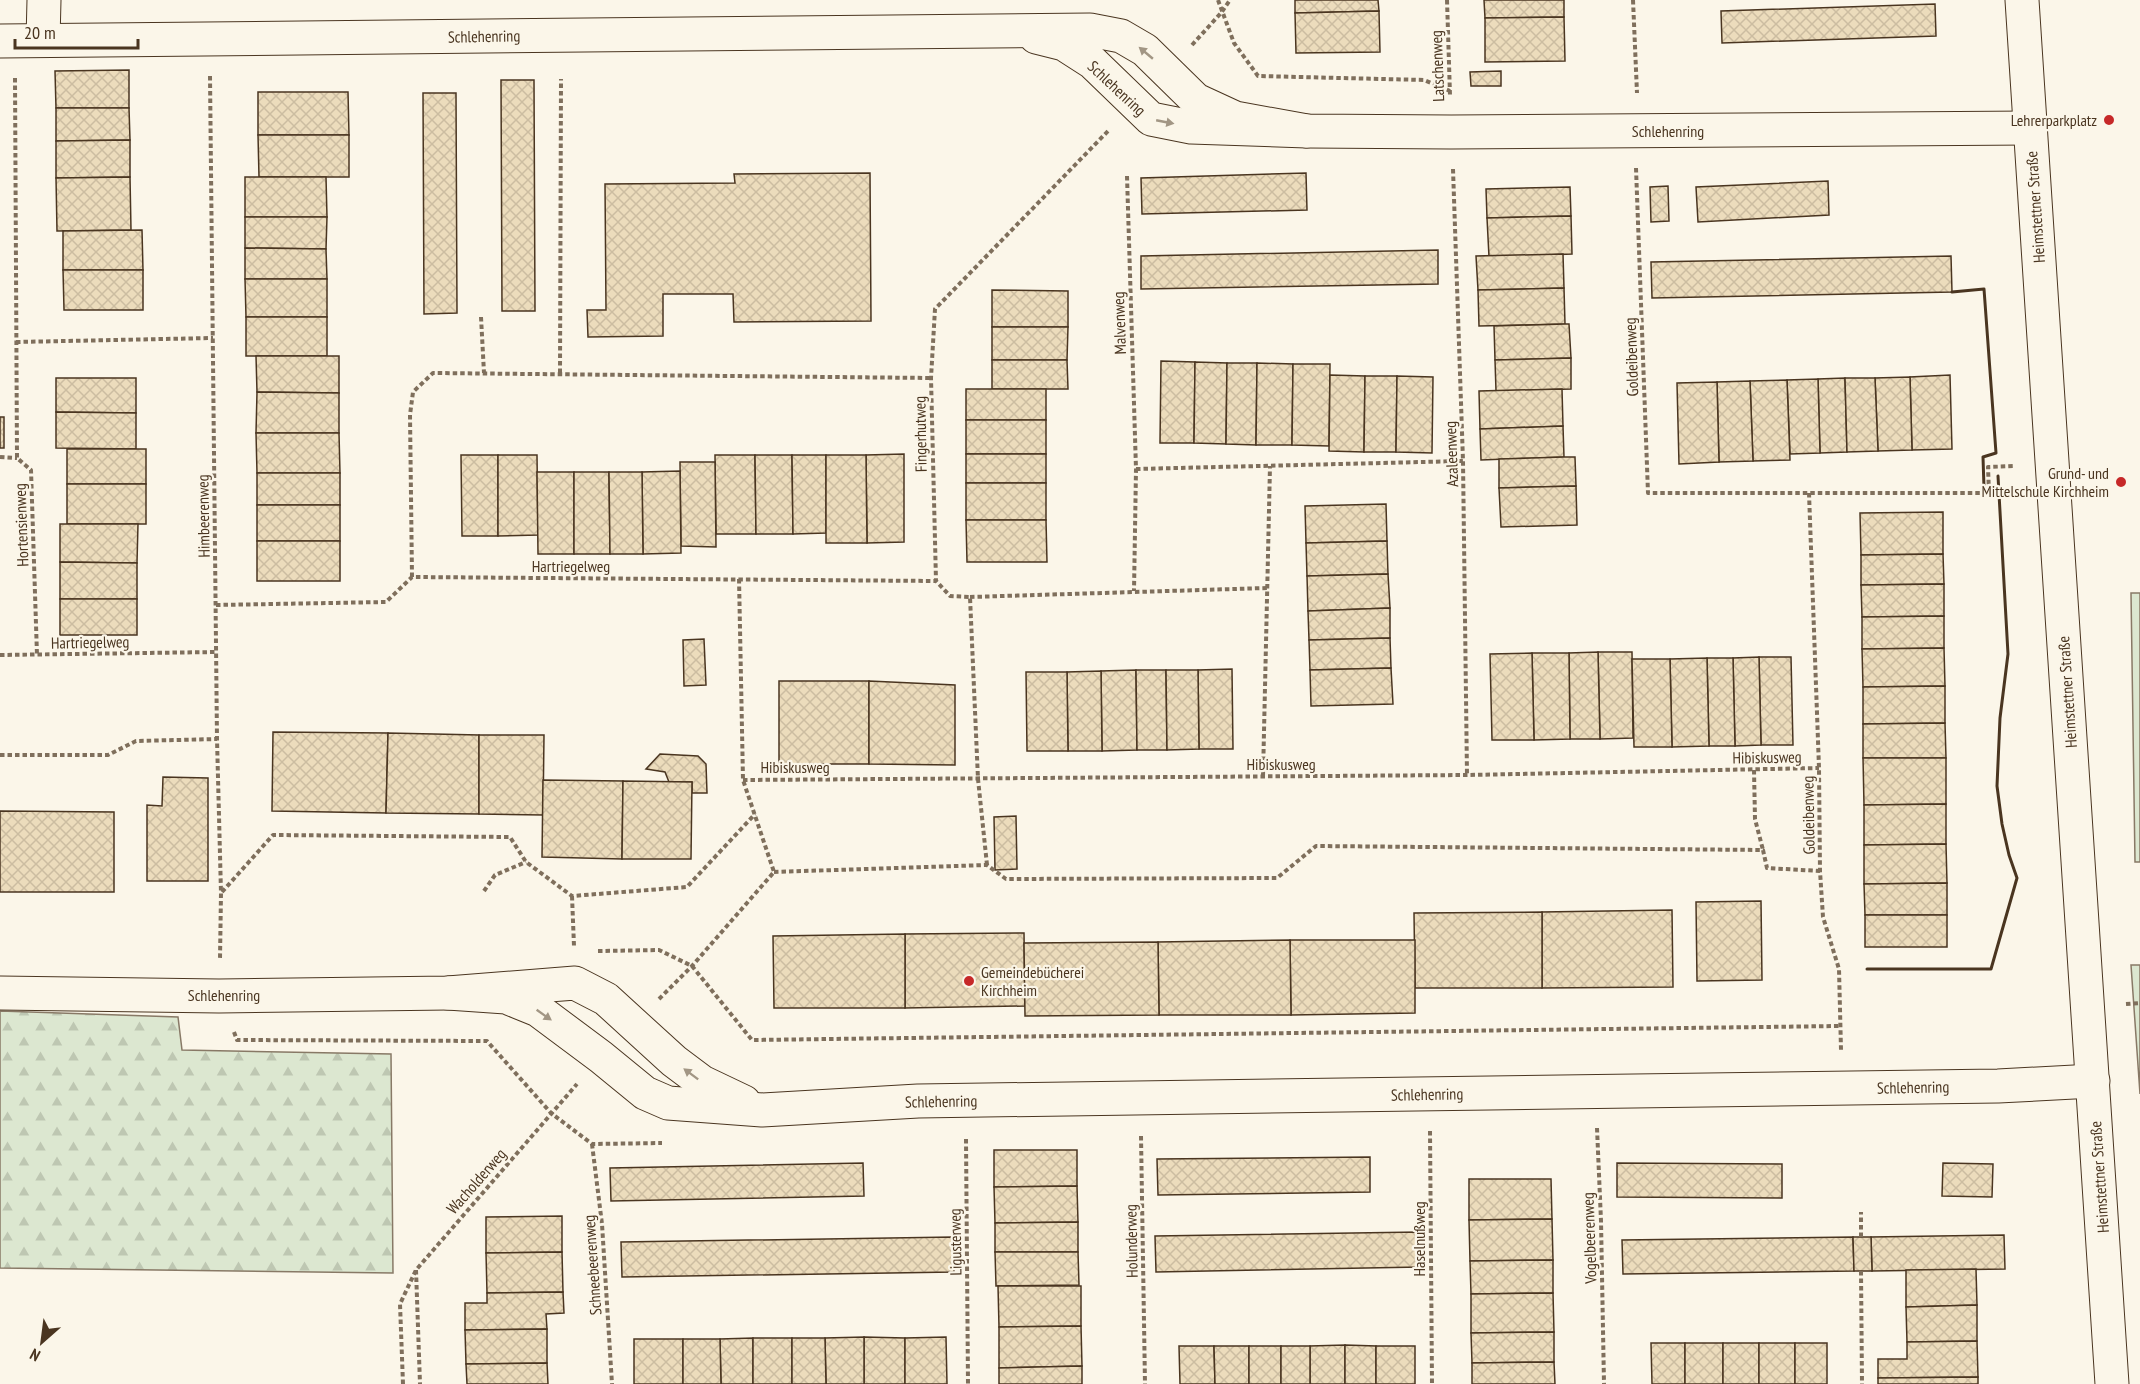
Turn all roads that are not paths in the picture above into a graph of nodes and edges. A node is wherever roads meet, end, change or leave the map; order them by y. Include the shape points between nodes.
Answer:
1 (44, 0) edge
2 (2022, 0) edge
3 (968, 31) junction
4 (19, 40) edge
5 (2030, 128) junction
6 (1307, 131) junction
7 (0, 993) edge
8 (448, 993) junction
9 (2093, 1081) junction
10 (762, 1110) junction
11 (2112, 1384) edge

1 - 4 street
2 - 5 street, Heimstettner Straße
3 - 4 street, Schlehenring
6 -> 3 street, Schlehenring via 1235,118 1196,100 1145,50 1121,36 1089,30
3 -> 6 street, Schlehenring via 1018,33 1064,44 1092,62 1151,119 1191,127
5 - 6 street, Schlehenring
5 - 9 street, Heimstettner Straße
7 - 8 street, Schlehenring
8 -> 10 street, Schlehenring via 506,997 538,1010 645,1093 669,1103
10 -> 8 street, Schlehenring via 702,1082 633,1025 575,967
9 - 10 street, Schlehenring via 1998,1086 918,1101
9 - 11 street, Heimstettner Straße

